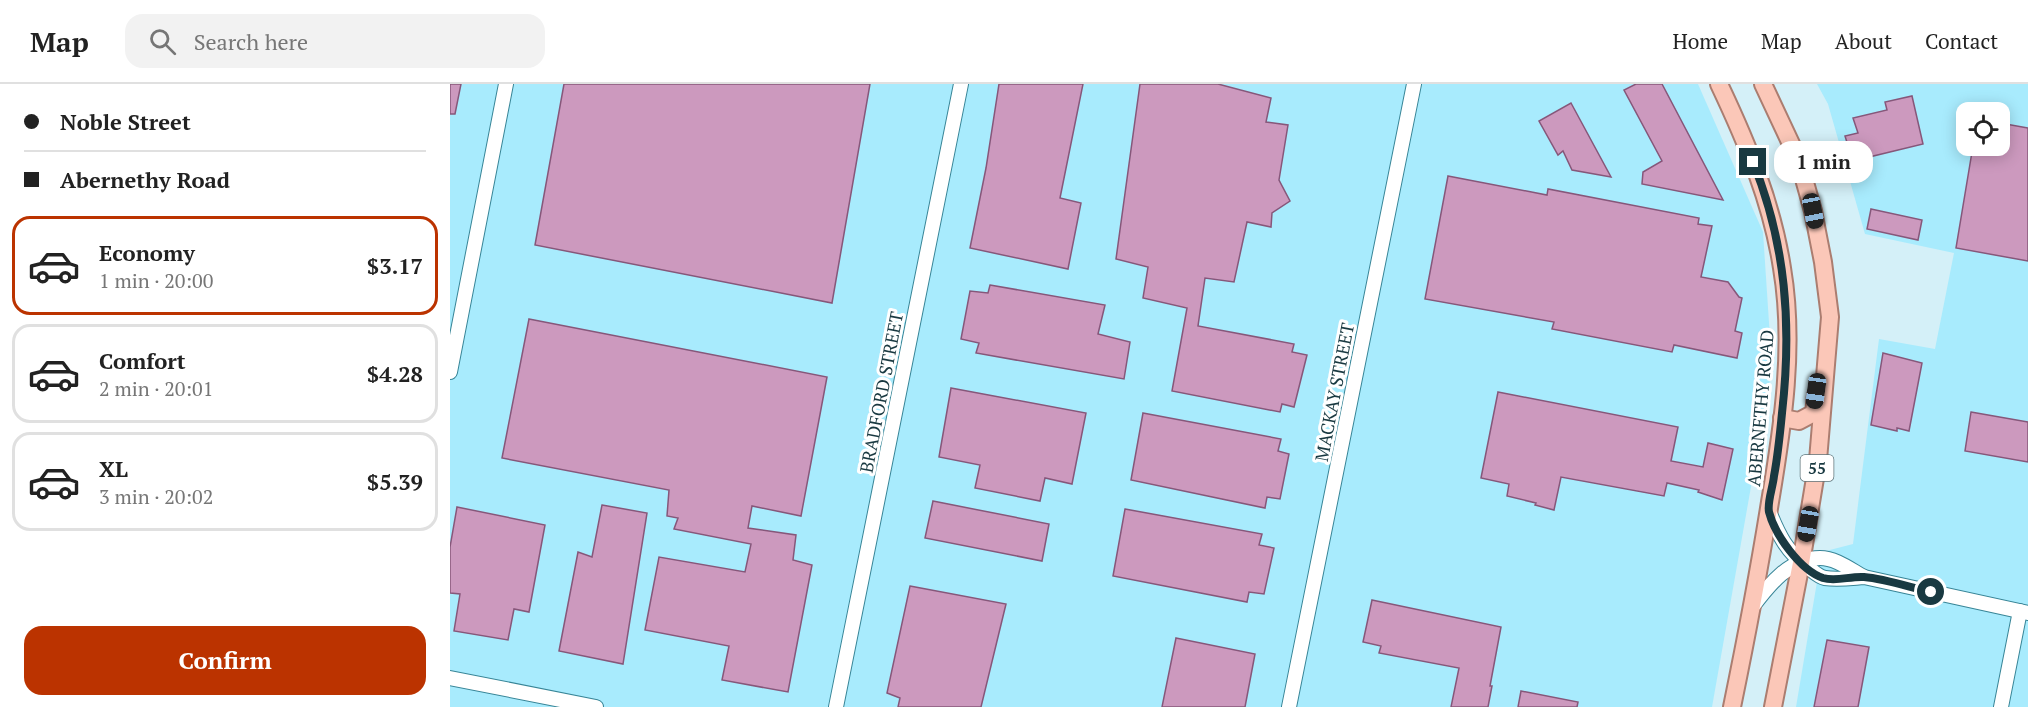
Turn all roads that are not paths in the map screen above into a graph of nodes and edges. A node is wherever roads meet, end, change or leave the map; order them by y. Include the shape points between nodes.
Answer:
1 (506, 84) edge
2 (961, 84) edge
3 (1414, 84) edge
4 (1719, 84) edge
5 (1763, 84) edge
6 (450, 372) edge
7 (1825, 372) junction
8 (1782, 418) junction
9 (1769, 511) junction
10 (1801, 563) junction
11 (1753, 606) junction
12 (2024, 612) edge
13 (450, 678) edge
14 (596, 707) edge
15 (836, 707) edge
16 (1289, 707) edge
17 (1732, 707) edge
18 (1773, 707) edge
19 (2001, 707) edge

1 - 6 street
2 - 15 street, BRADFORD STREET
3 - 16 street, MACKAY STREET
4 - 8 main road, ABERNETHY ROAD / 55 via 1760,178 1783,269 1787,369
5 - 7 main road, 55 via 1798,161 1813,211 1830,317
7 - 8 main road via 1816,391 1814,412 1799,421
7 - 10 main road, 55 via 1818,460
8 - 9 main road, ABERNETHY ROAD / 55
9 - 10 street via 1787,549
9 - 11 main road, ABERNETHY ROAD / 55
10 - 11 street via 1782,573
10 - 12 street via 1821,558 1864,577
10 - 18 main road, 55
11 - 17 main road, ABERNETHY ROAD / 55
12 - 19 street
13 - 14 street

